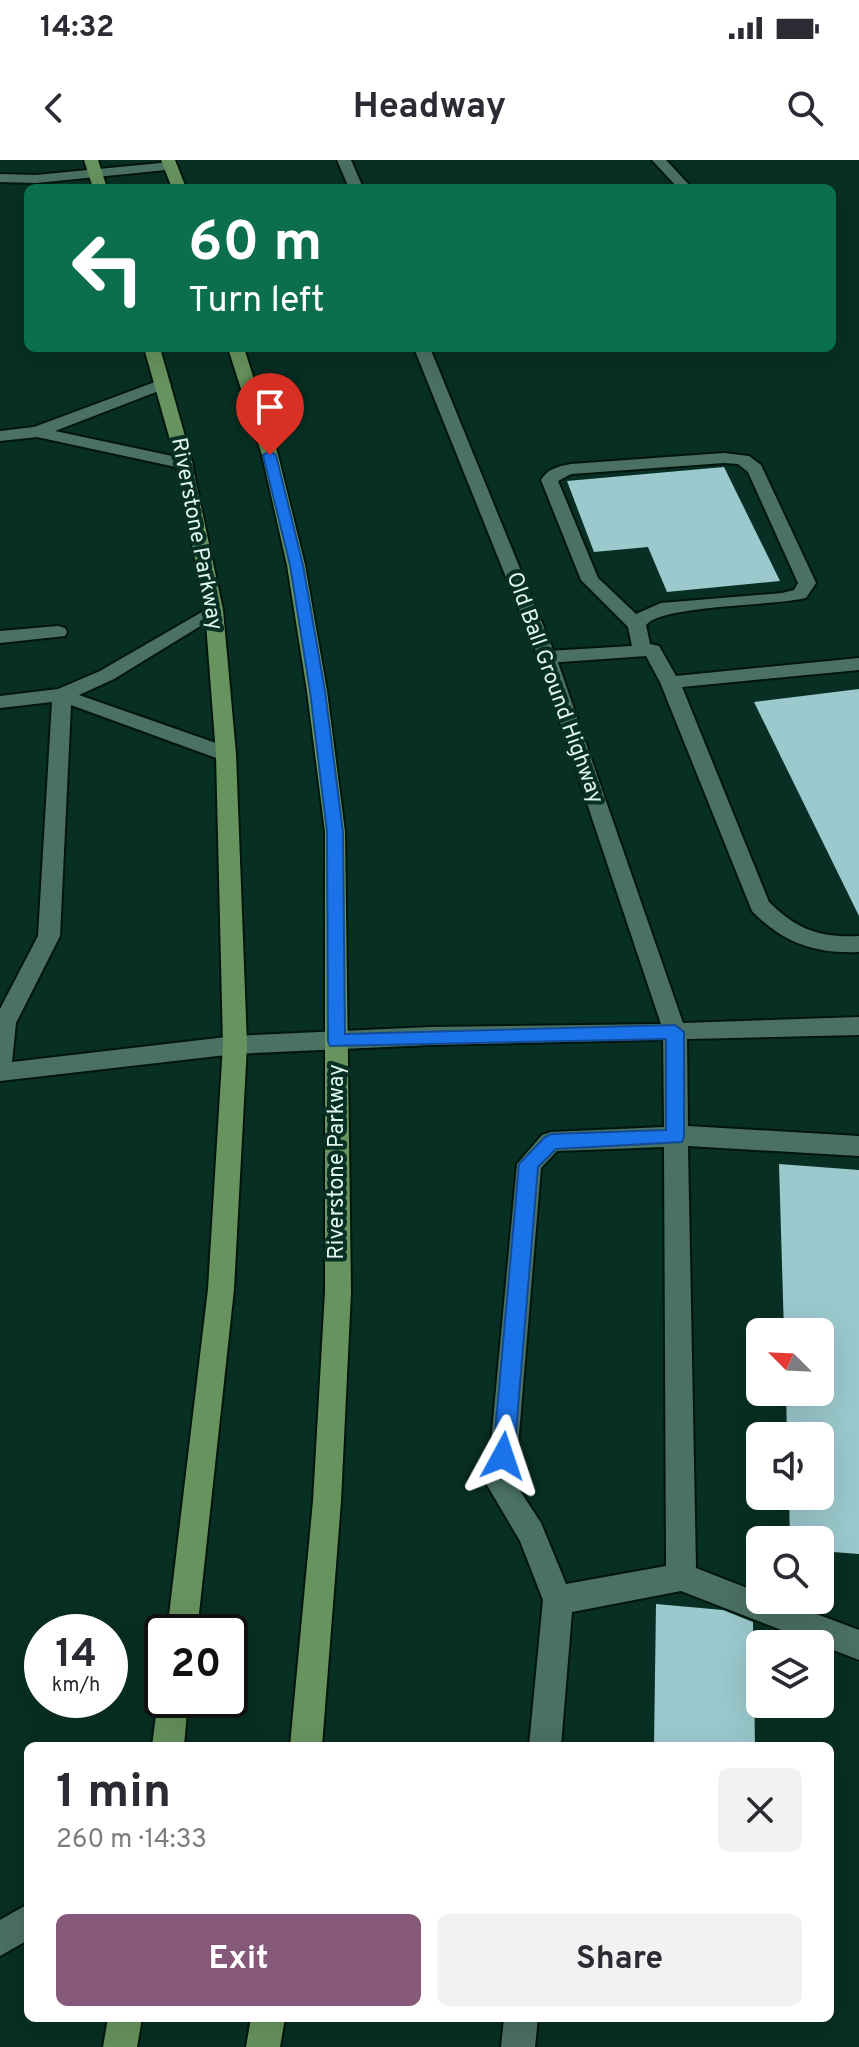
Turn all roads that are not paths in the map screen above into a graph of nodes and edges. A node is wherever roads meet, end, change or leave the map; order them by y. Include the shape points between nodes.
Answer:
1 (344, 160) edge
2 (659, 160) edge
3 (170, 163) edge
4 (93, 167) edge
5 (0, 178) edge
6 (178, 184) edge
7 (354, 184) edge
8 (681, 184) edge
9 (153, 352) edge
10 (237, 352) edge
11 (424, 352) edge
12 (163, 384) junction
13 (37, 432) junction
14 (0, 436) edge
15 (185, 464) junction
16 (214, 610) junction
17 (637, 625) junction
18 (58, 632) dead end
19 (0, 637) edge
20 (642, 649) junction
21 (547, 657) junction
22 (859, 664) edge
23 (670, 682) junction
24 (62, 695) junction
25 (0, 702) edge
26 (226, 754) junction
27 (859, 944) edge
28 (859, 1026) edge
29 (675, 1032) junction
30 (336, 1041) junction
31 (235, 1045) junction
32 (0, 1070) edge
33 (675, 1136) junction
34 (859, 1146) edge
35 (681, 1577) junction
36 (558, 1600) junction
37 (184, 1614) edge
38 (859, 1645) edge
39 (171, 1718) edge
40 (168, 1742) edge
41 (306, 1742) edge
42 (545, 1742) edge
43 (24, 1924) edge
44 (0, 1939) edge
45 (124, 2022) edge
46 (267, 2022) edge
47 (521, 2022) edge
48 (120, 2047) edge
49 (263, 2047) edge
50 (518, 2047) edge

1 - 7 street
2 - 8 street
3 - 4 street
3 - 6 main road
4 - 5 street via 36,179
9 - 12 main road, Riverstone Parkway
10 - 30 main road, Riverstone Parkway via 270,455 296,565 317,691 335,832
11 - 21 street, Old Ball Ground Highway
12 - 13 street
12 - 15 main road, Riverstone Parkway
13 - 14 street
13 - 15 street
15 - 16 main road, Riverstone Parkway
16 - 24 street via 107,675
16 - 26 main road, Riverstone Parkway
17 - 17 street via 661,608 800,594 807,583 755,469 743,460 571,469 549,480 590,580
17 - 20 street
18 - 19 street
20 - 21 street
20 - 23 street via 652,650
21 - 29 street, Old Ball Ground Highway
22 - 23 street
23 - 27 street via 760,906 779,927 806,942
24 - 25 street
24 - 26 street
24 - 32 street via 49,936 4,1023
26 - 31 main road, Riverstone Parkway
28 - 29 street
29 - 30 street
29 - 33 street, Old Ball Ground Highway
30 - 31 street
30 - 41 main road, Riverstone Parkway via 337,1307
31 - 32 street
31 - 37 main road, Riverstone Parkway via 221,1289
33 - 34 street
33 - 35 street, Old Ball Ground Highway
33 - 36 street via 551,1142 529,1164 501,1485 531,1533
35 - 36 street
35 - 38 street
36 - 42 street
39 - 40 main road
43 - 44 street
45 - 48 main road
46 - 49 main road
47 - 50 street

